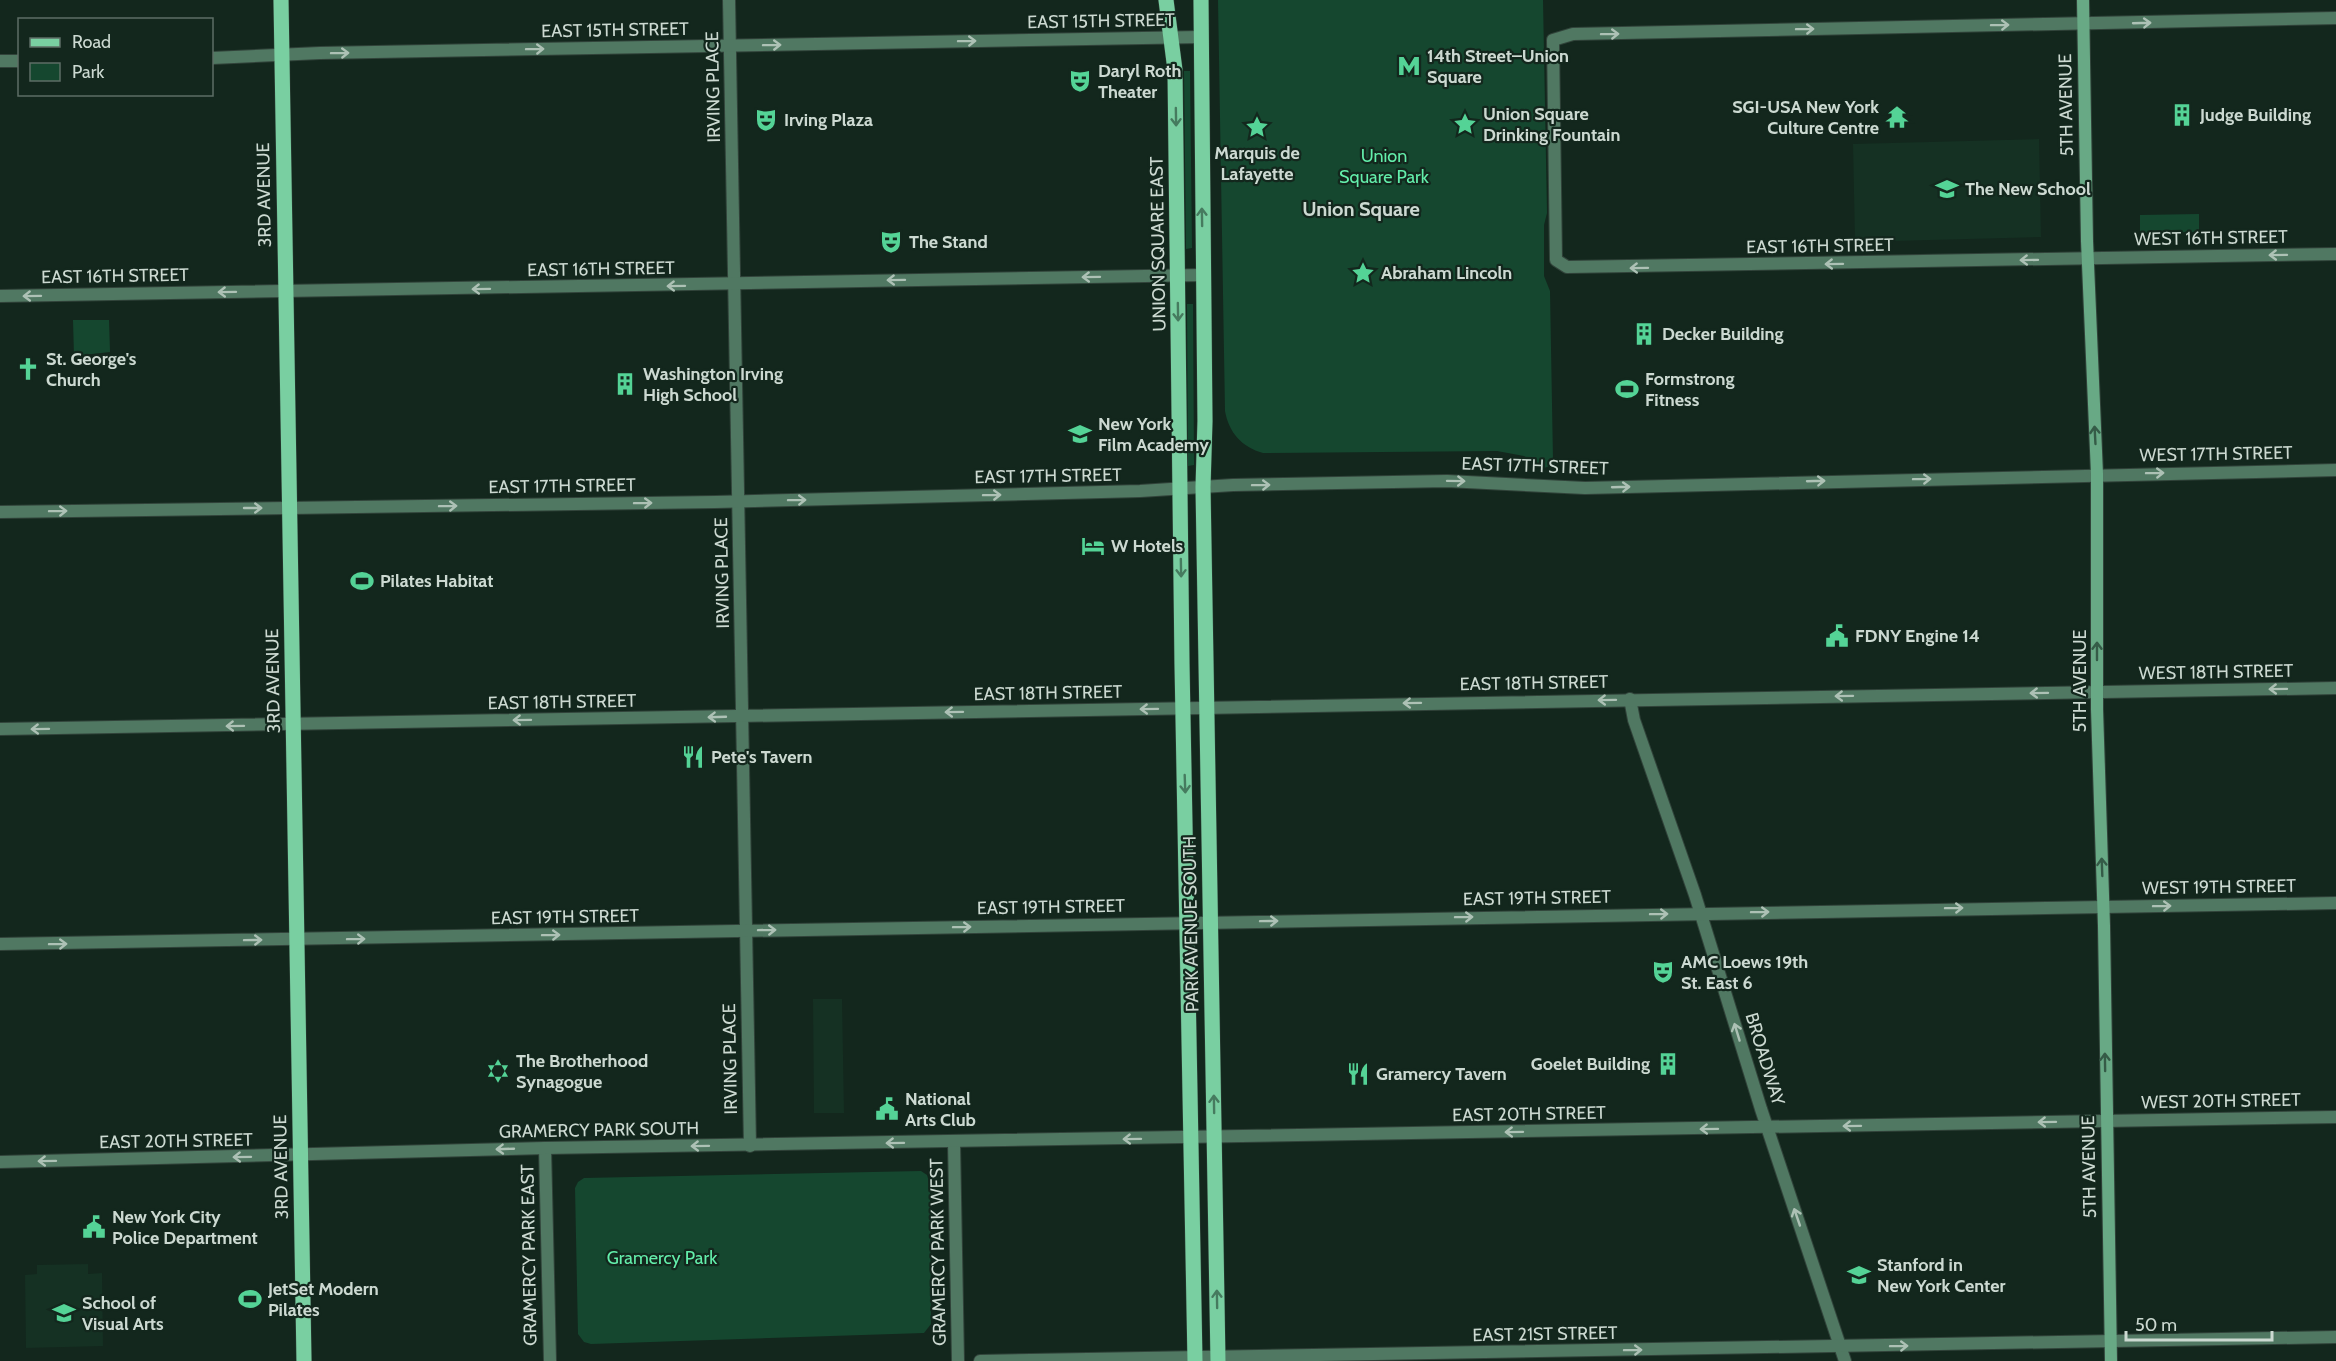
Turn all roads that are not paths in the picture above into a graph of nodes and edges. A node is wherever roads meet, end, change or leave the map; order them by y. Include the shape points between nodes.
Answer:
1 (281, 0) edge
2 (729, 0) edge
3 (1166, 0) edge
4 (1201, 0) edge
5 (2083, 0) edge
6 (2336, 18) edge
7 (2083, 23) junction
8 (1200, 37) junction
9 (1172, 38) junction
10 (730, 46) junction
11 (282, 55) junction
12 (213, 58) edge
13 (0, 61) edge
14 (18, 61) edge
15 (2336, 254) edge
16 (2087, 259) junction
17 (1203, 275) junction
18 (1178, 276) junction
19 (734, 283) junction
20 (286, 291) junction
21 (0, 296) edge
22 (2336, 470) edge
23 (2097, 474) junction
24 (1203, 487) junction
25 (1180, 489) junction
26 (739, 501) junction
27 (290, 508) junction
28 (0, 512) edge
29 (2336, 688) edge
30 (2097, 692) junction
31 (1630, 699) junction
32 (1183, 708) junction
33 (1207, 708) junction
34 (742, 716) junction
35 (293, 724) junction
36 (0, 729) edge
37 (2336, 903) edge
38 (2103, 907) junction
39 (1701, 914) junction
40 (1186, 922) junction
41 (1211, 922) junction
42 (746, 931) junction
43 (297, 939) junction
44 (0, 944) edge
45 (2336, 1117) edge
46 (2106, 1121) junction
47 (1767, 1128) junction
48 (1214, 1137) junction
49 (1191, 1138) junction
50 (954, 1142) junction
51 (750, 1146) junction
52 (545, 1148) junction
53 (424, 1151) joint
54 (300, 1155) junction
55 (0, 1162) edge
56 (2336, 1338) edge
57 (2110, 1342) junction
58 (1841, 1347) junction
59 (1195, 1359) edge
60 (1218, 1359) edge
61 (304, 1361) edge
62 (550, 1361) edge
63 (958, 1361) edge
64 (980, 1361) edge
65 (1845, 1361) edge
66 (2111, 1361) edge

1 - 11 main road, 3RD AVENUE
2 - 10 street, IRVING PLACE
3 - 9 main road, UNION SQUARE EAST
4 - 8 main road
5 - 7 main road, 5TH AVENUE
7 -> 6 street
7 - 16 main road, 5TH AVENUE
16 -> 7 street, EAST 16TH STREET via 1576,269 1556,260 1553,40 1573,34
8 - 9 street, EAST 15TH STREET
17 -> 8 main road
10 -> 9 street, EAST 15TH STREET
9 -> 18 main road, UNION SQUARE EAST
11 -> 10 street, EAST 15TH STREET
10 - 19 street, IRVING PLACE
11 - 12 street, EAST 15TH STREET
11 - 20 main road, 3RD AVENUE
13 - 14 street
15 -> 16 street, WEST 16TH STREET
23 -> 16 main road, 5TH AVENUE
17 - 18 street, EAST 16TH STREET
17 - 24 main road
18 -> 19 street, EAST 16TH STREET
18 -> 25 main road, UNION SQUARE EAST
19 -> 20 street, EAST 16TH STREET
19 - 26 street, IRVING PLACE
20 -> 21 street, EAST 16TH STREET
20 - 27 main road, 3RD AVENUE
23 -> 22 street, WEST 17TH STREET
24 -> 23 street, EAST 17TH STREET via 1447,481 1585,488
30 -> 23 main road, 5TH AVENUE
24 - 25 street, EAST 17TH STREET
24 - 33 main road, PARK AVENUE SOUTH
26 -> 25 street, EAST 17TH STREET
25 -> 32 main road, PARK AVENUE SOUTH
27 -> 26 street, EAST 17TH STREET
26 - 34 street, IRVING PLACE
28 -> 27 street, EAST 17TH STREET
27 - 35 main road, 3RD AVENUE
29 -> 30 street, WEST 18TH STREET
30 -> 31 street, EAST 18TH STREET
38 -> 30 main road, 5TH AVENUE
31 -> 33 street, EAST 18TH STREET
31 - 39 street, BROADWAY
32 - 33 street, EAST 18TH STREET
32 -> 34 street, EAST 18TH STREET
32 -> 40 main road, PARK AVENUE SOUTH
33 - 41 main road, PARK AVENUE SOUTH
34 -> 35 street, EAST 18TH STREET
34 - 42 street, IRVING PLACE
35 -> 36 street, EAST 18TH STREET
35 - 43 main road, 3RD AVENUE
38 -> 37 street, WEST 19TH STREET
39 -> 38 street, EAST 19TH STREET
46 -> 38 main road, 5TH AVENUE
41 -> 39 street, EAST 19TH STREET
47 -> 39 street, BROADWAY
40 - 41 street, EAST 19TH STREET
42 -> 40 street, EAST 19TH STREET
40 - 49 main road, PARK AVENUE SOUTH
48 -> 41 main road, PARK AVENUE SOUTH
43 -> 42 street, EAST 19TH STREET
42 - 51 street, IRVING PLACE
44 -> 43 street, EAST 19TH STREET
43 - 54 main road, 3RD AVENUE
45 - 46 street, WEST 20TH STREET
46 -> 47 street, EAST 20TH STREET
46 - 57 main road, 5TH AVENUE
47 -> 48 street, EAST 20TH STREET
58 -> 47 street, BROADWAY
48 - 49 street, EAST 20TH STREET
60 -> 48 main road, PARK AVENUE SOUTH
49 -> 50 street, EAST 20TH STREET
49 - 59 main road, PARK AVENUE SOUTH
50 -> 51 street, GRAMERCY PARK SOUTH
50 - 63 street, GRAMERCY PARK WEST
51 -> 52 street, GRAMERCY PARK SOUTH
52 -> 53 street, GRAMERCY PARK SOUTH
52 - 62 street, GRAMERCY PARK EAST
53 - 54 street, EAST 20TH STREET
54 -> 55 street, EAST 20TH STREET
54 - 61 main road, 3RD AVENUE
56 - 57 street, EAST 21ST STREET
58 -> 57 street, EAST 21ST STREET
57 - 66 main road, 5TH AVENUE
60 -> 58 street, EAST 21ST STREET
58 - 65 street, BROADWAY
59 - 60 street, EAST 21ST STREET
59 - 64 street, EAST 21ST STREET

